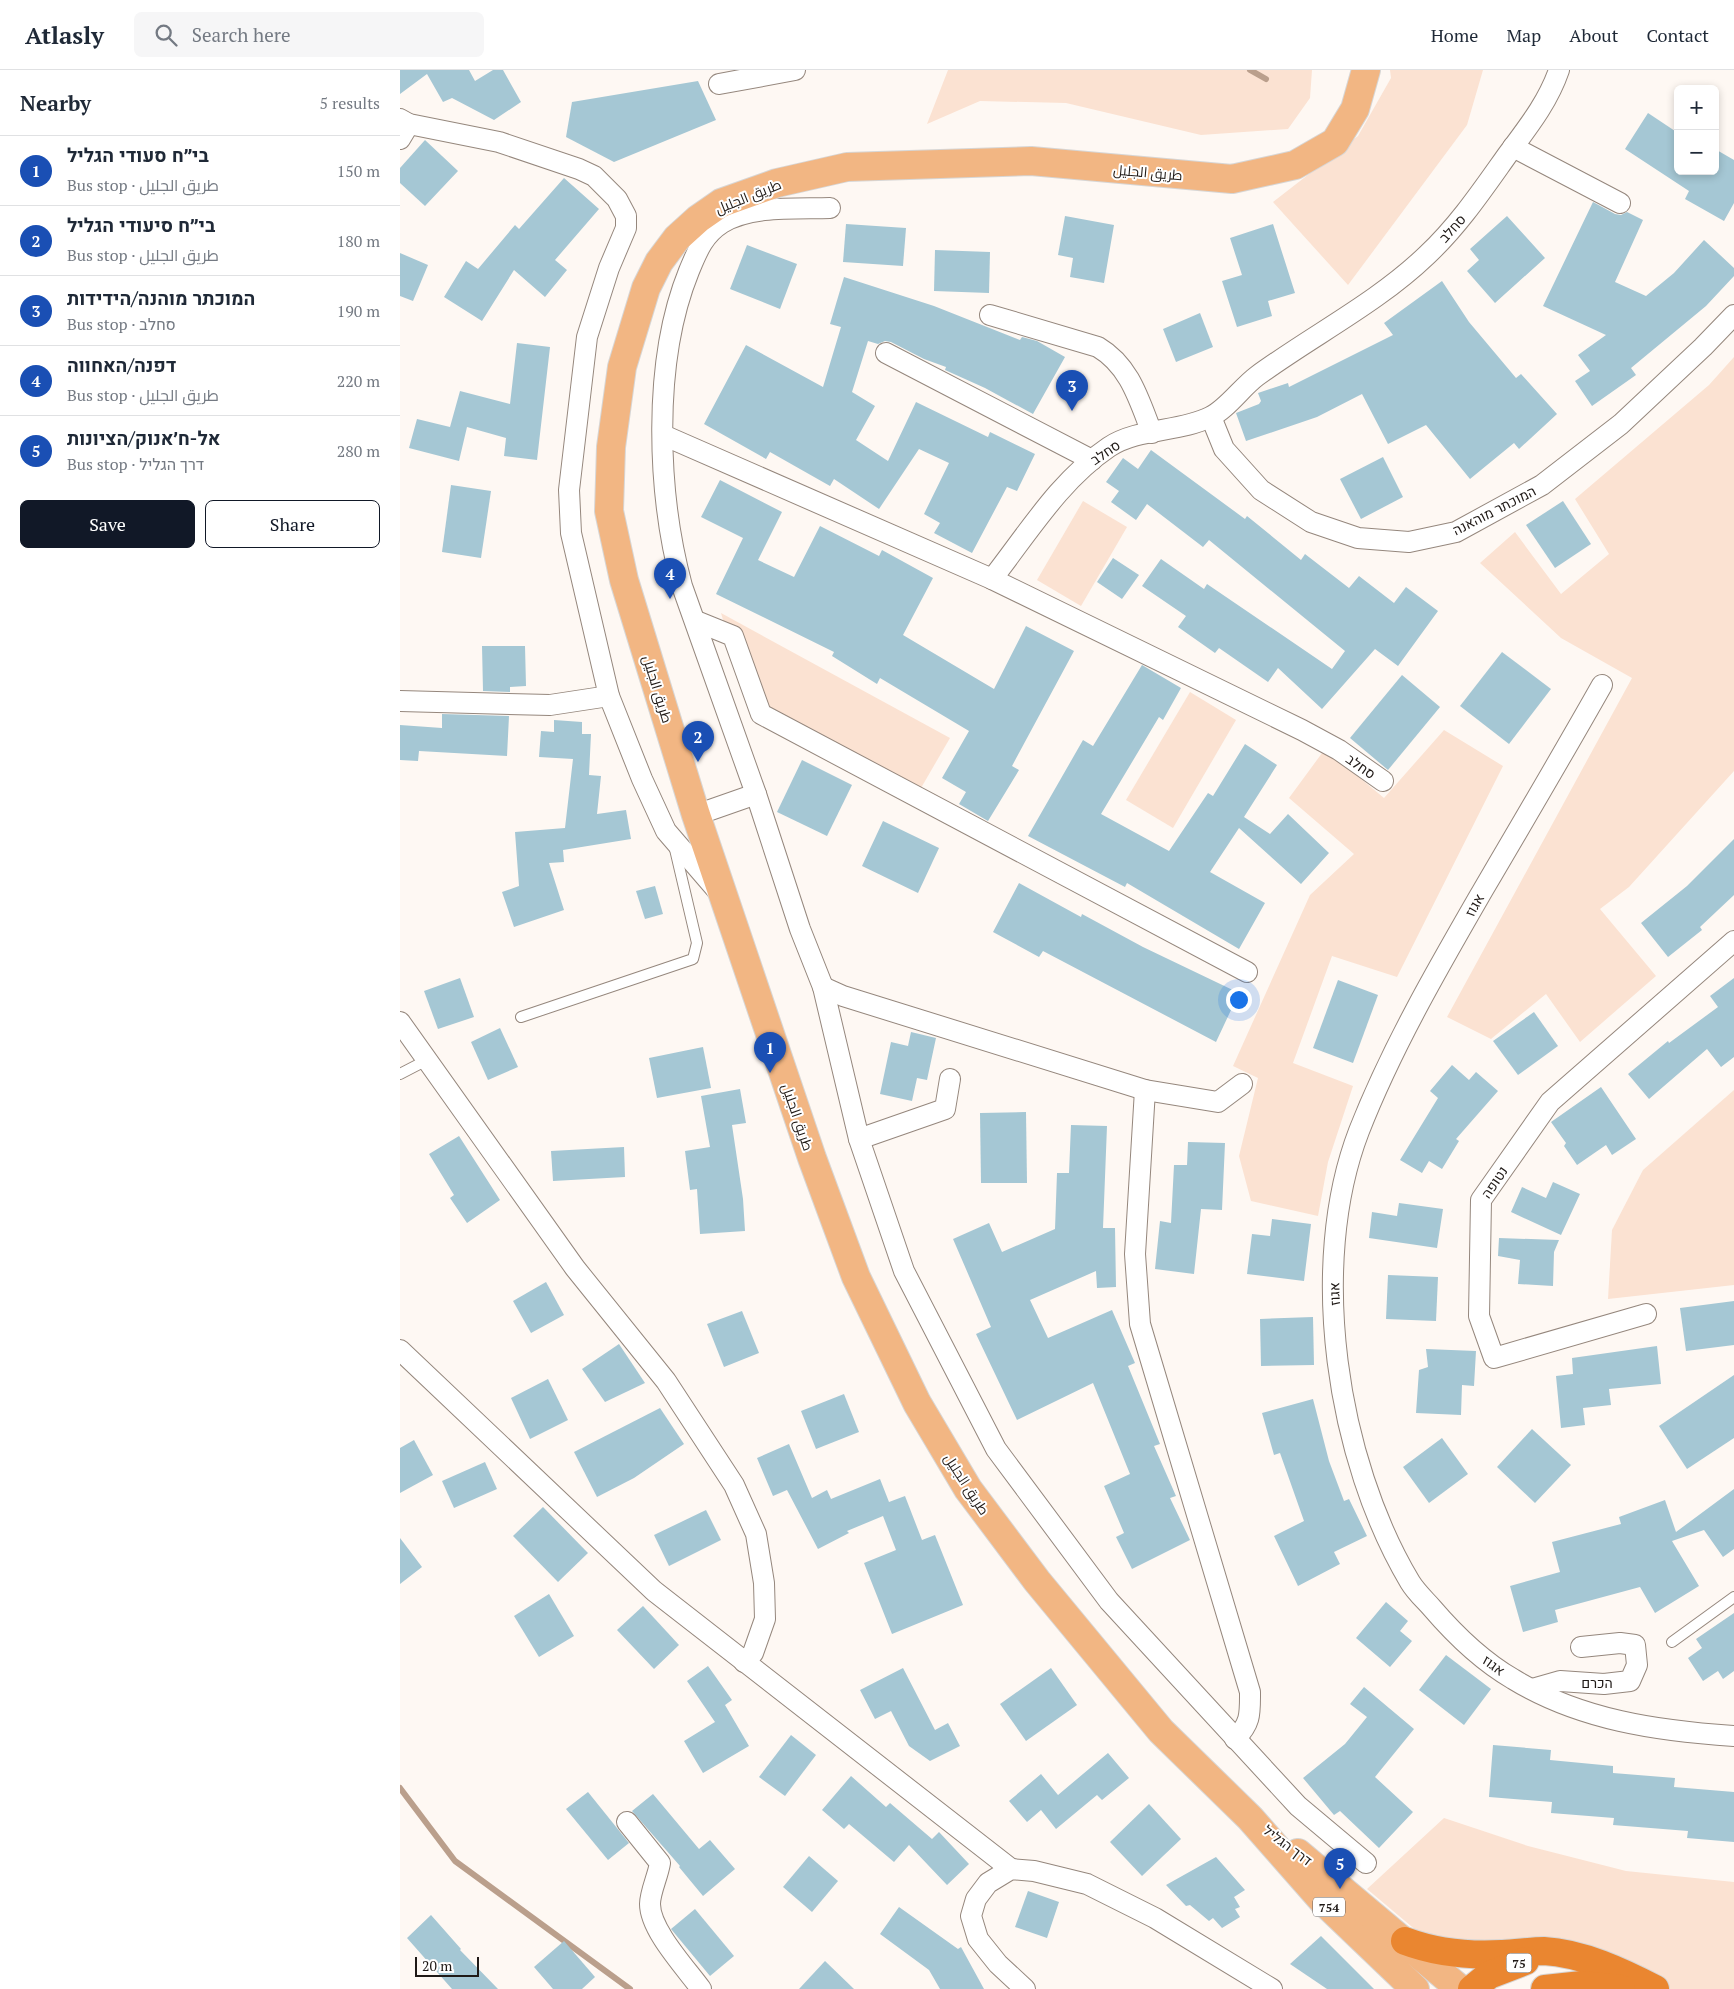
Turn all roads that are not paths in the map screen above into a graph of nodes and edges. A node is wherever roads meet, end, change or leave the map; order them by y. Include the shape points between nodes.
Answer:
1 (795, 70) edge
2 (1366, 70) edge
3 (1559, 70) edge
4 (719, 84) dead end
5 (403, 127) edge
6 (1513, 148) junction
7 (1620, 203) dead end
8 (830, 208) dead end
9 (1734, 314) edge
10 (990, 315) dead end
11 (886, 354) dead end
12 (1211, 417) junction
13 (1152, 433) junction
14 (663, 435) junction
15 (1092, 460) junction
16 (992, 579) junction
17 (696, 621) junction
18 (1602, 685) dead end
19 (609, 696) junction
20 (400, 701) edge
21 (1383, 781) dead end
22 (756, 794) junction
23 (696, 815) junction
24 (672, 838) junction
25 (724, 898) junction
26 (1734, 941) edge
27 (1247, 972) dead end
28 (823, 987) junction
29 (520, 1017) dead end
30 (400, 1022) edge
31 (427, 1060) junction
32 (400, 1074) edge
33 (950, 1079) dead end
34 (1242, 1084) dead end
35 (1145, 1090) junction
36 (859, 1139) junction
37 (1646, 1314) dead end
38 (400, 1350) edge
39 (1734, 1597) edge
40 (1672, 1642) dead end
41 (1580, 1647) dead end
42 (744, 1662) junction
43 (1532, 1689) junction
44 (1734, 1736) edge
45 (1234, 1739) junction
46 (1250, 1818) junction
47 (628, 1822) dead end
48 (1366, 1863) dead end
49 (1011, 1869) junction
50 (1405, 1941) junction
51 (1574, 1957) junction
52 (1549, 1988) edge
53 (701, 1989) edge
54 (1024, 1989) edge
55 (1272, 1989) edge
56 (1415, 1989) edge
57 (1460, 1989) edge
58 (1472, 1989) edge
59 (1621, 1989) edge
60 (1655, 1989) edge

1 - 4 street
2 - 23 main road, طريق الجليل / 754 via 1355,109 1334,142 1295,165 1232,179 1031,161 847,167 777,183 722,203 677,238 659,262 646,288 622,367 611,447 609,511 624,580
3 - 6 street, סחלב via 1539,112
5 - 19 street via 499,142 579,168 594,176 617,199 626,216 626,228 609,268 587,337 569,490 571,533
6 - 7 street
6 - 12 street, סחלב via 1461,220 1426,256 1374,297 1256,377
8 - 14 street via 762,210 723,222 701,241 681,290 668,348
9 - 12 street, המוכתר מוהאנה via 1621,424 1542,485 1456,532 1409,542 1358,538 1312,522 1261,490 1224,449
10 - 13 street via 1098,347 1113,356 1131,380
11 - 15 street
12 - 13 street, סחלב
13 - 15 street, סחלב via 1130,436
14 - 16 street
14 - 17 street via 673,552
15 - 16 street, סחלב via 1068,481
16 - 21 street, סחלב via 1302,730 1339,750
17 - 22 street
17 - 27 street via 733,636 761,714
18 - 43 street, אגוז via 1432,978 1392,1058 1358,1133 1340,1200 1333,1274 1337,1361 1349,1428 1375,1513 1411,1585 1459,1639 1512,1679
19 - 20 street via 550,704
19 - 24 street via 642,779
22 - 23 street
22 - 28 street via 800,929
23 - 25 main road, طريق الجليل / 754
24 - 25 street
24 - 29 lane via 697,943 693,959
25 - 46 main road, طريق الجليل / 754 via 856,1277 917,1403 968,1489 1037,1581 1161,1731
26 - 37 street, נטופה via 1550,1102 1481,1200 1479,1316 1494,1358
28 - 35 street
28 - 36 street
30 - 31 street
31 - 32 lane
31 - 42 street via 575,1268 666,1381 734,1485 756,1534 764,1583 765,1619 753,1653
33 - 36 street via 945,1109
34 - 35 street via 1218,1102
35 - 45 street via 1135,1254 1140,1324 1250,1692 1246,1727
36 - 45 street via 904,1271 996,1449 1109,1601
38 - 42 street via 654,1591
39 - 40 lane
41 - 43 street, הכרם via 1620,1643 1635,1645 1637,1665 1630,1681 1604,1684 1560,1681
42 - 49 street
43 - 44 street, אגוז via 1553,1700 1616,1721 1680,1732
45 - 48 street via 1298,1806
46 - 50 main road, דרך הגליל / 754 via 1316,1867
46 - 56 main road, דרך הגליל / 754 via 1323,1901
47 - 53 street via 660,1863 650,1903 653,1922
49 - 54 street via 988,1883 976,1899 971,1916 978,1939
49 - 55 street via 1087,1884 1155,1918
50 - 51 highway via 1462,1956 1544,1951
50 - 57 main road, דרך הגליל / 754
51 - 58 highway, 75 via 1526,1961 1503,1968
51 - 60 highway, 75 via 1627,1975
52 - 59 highway via 1582,1985

